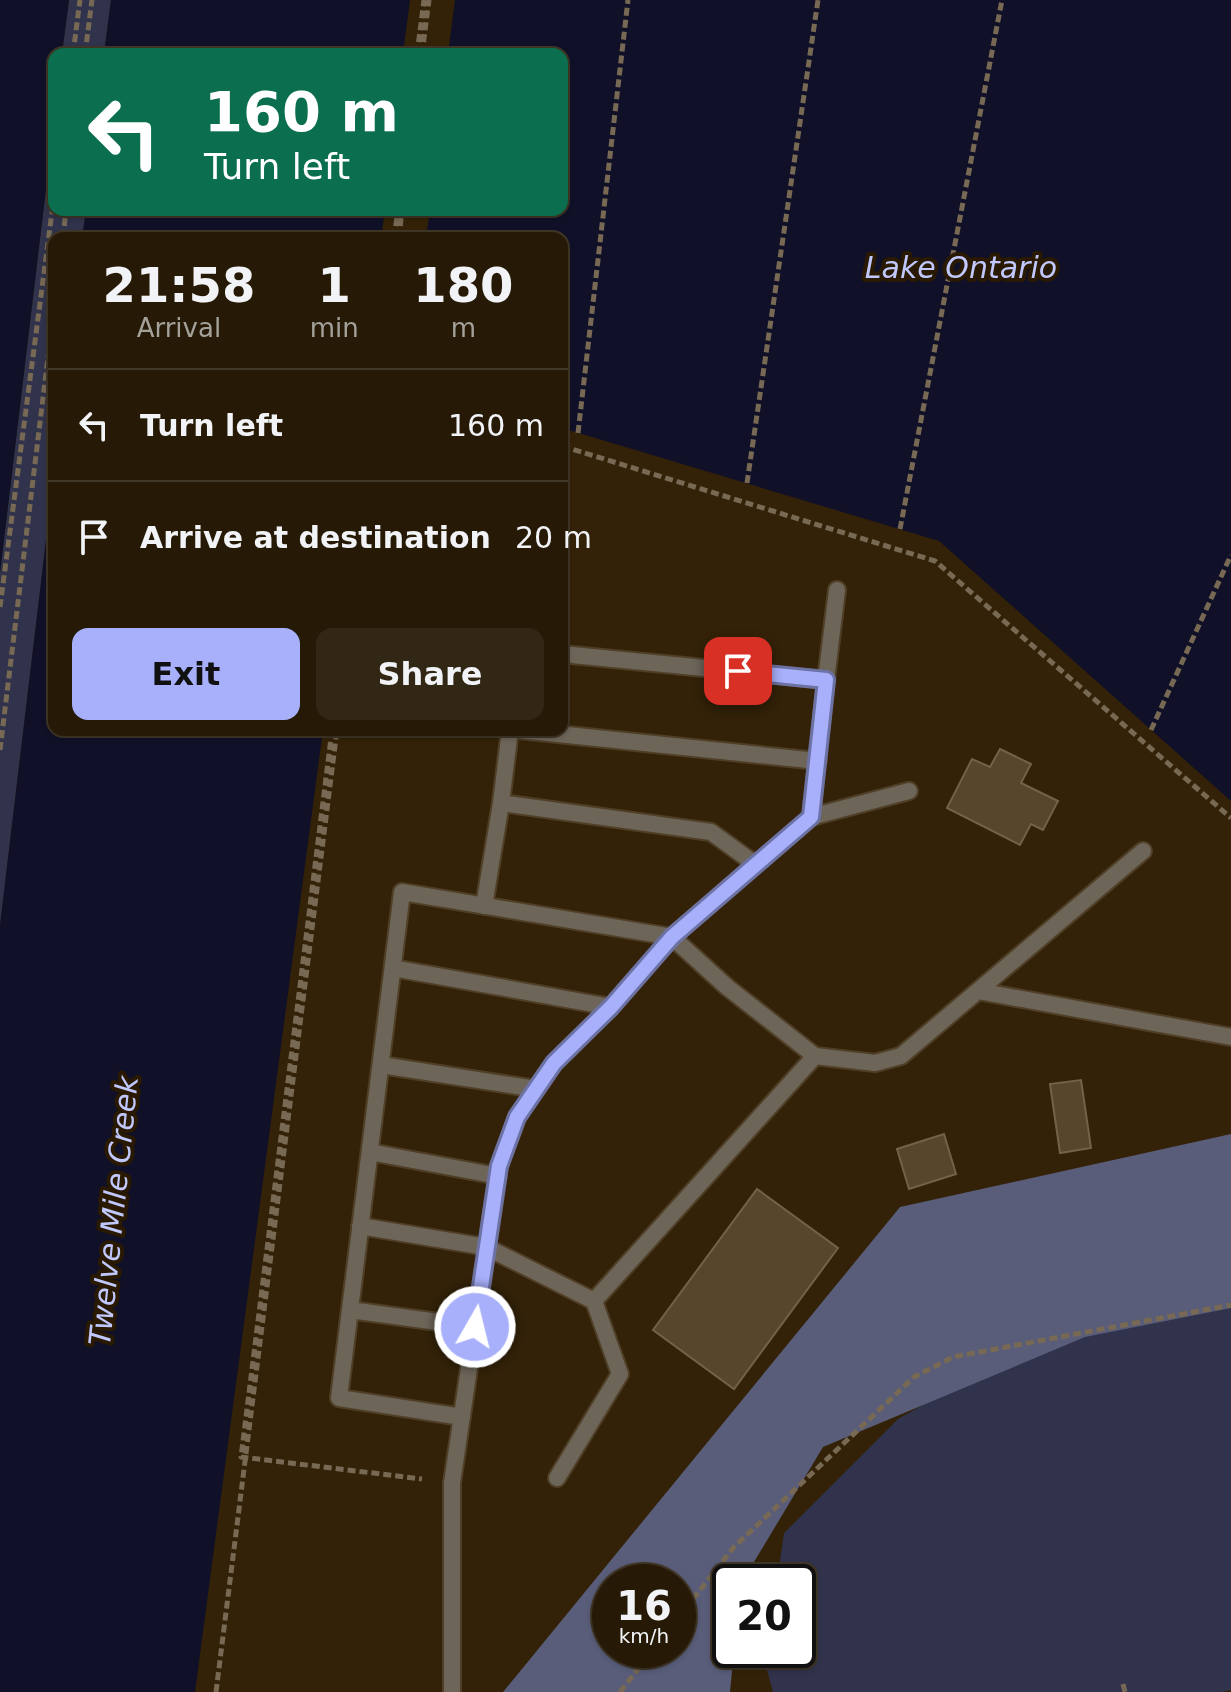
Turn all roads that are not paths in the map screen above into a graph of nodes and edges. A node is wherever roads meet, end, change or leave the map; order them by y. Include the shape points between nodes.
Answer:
1 (837, 590) dead end
2 (568, 655) edge
3 (826, 680) junction
4 (568, 735) edge
5 (509, 736) edge
6 (818, 761) junction
7 (909, 791) dead end
8 (501, 803) junction
9 (811, 817) junction
10 (1143, 851) dead end
11 (755, 864) junction
12 (484, 906) junction
13 (672, 937) junction
14 (393, 968) junction
15 (978, 991) junction
16 (611, 1007) junction
17 (1231, 1037) edge
18 (815, 1056) junction
19 (381, 1065) junction
20 (536, 1089) junction
21 (370, 1152) junction
22 (498, 1176) junction
23 (360, 1226) junction
24 (486, 1247) junction
25 (594, 1301) junction
26 (350, 1310) junction
27 (475, 1327) junction
28 (462, 1417) junction
29 (557, 1478) dead end
30 (452, 1692) edge

1 - 3 street
2 - 3 street
3 - 6 street
4 - 6 street
5 - 8 street
6 - 9 street
7 - 9 street
8 - 11 street via 711,832
8 - 12 street
9 - 11 street
10 - 15 street
11 - 13 street
12 - 13 street
12 - 14 street via 402,892
13 - 16 street
13 - 18 street
14 - 16 street
14 - 19 street
15 - 17 street
15 - 18 street via 901,1056 875,1063
16 - 20 street via 554,1063
18 - 25 street
19 - 20 street
19 - 21 street
20 - 22 street via 517,1117
21 - 22 street
21 - 23 street
22 - 24 street
23 - 24 street
23 - 26 street
24 - 25 street
24 - 27 street
25 - 29 street via 620,1374
26 - 27 street
26 - 28 street via 339,1398
27 - 28 street
28 - 30 street via 452,1483

